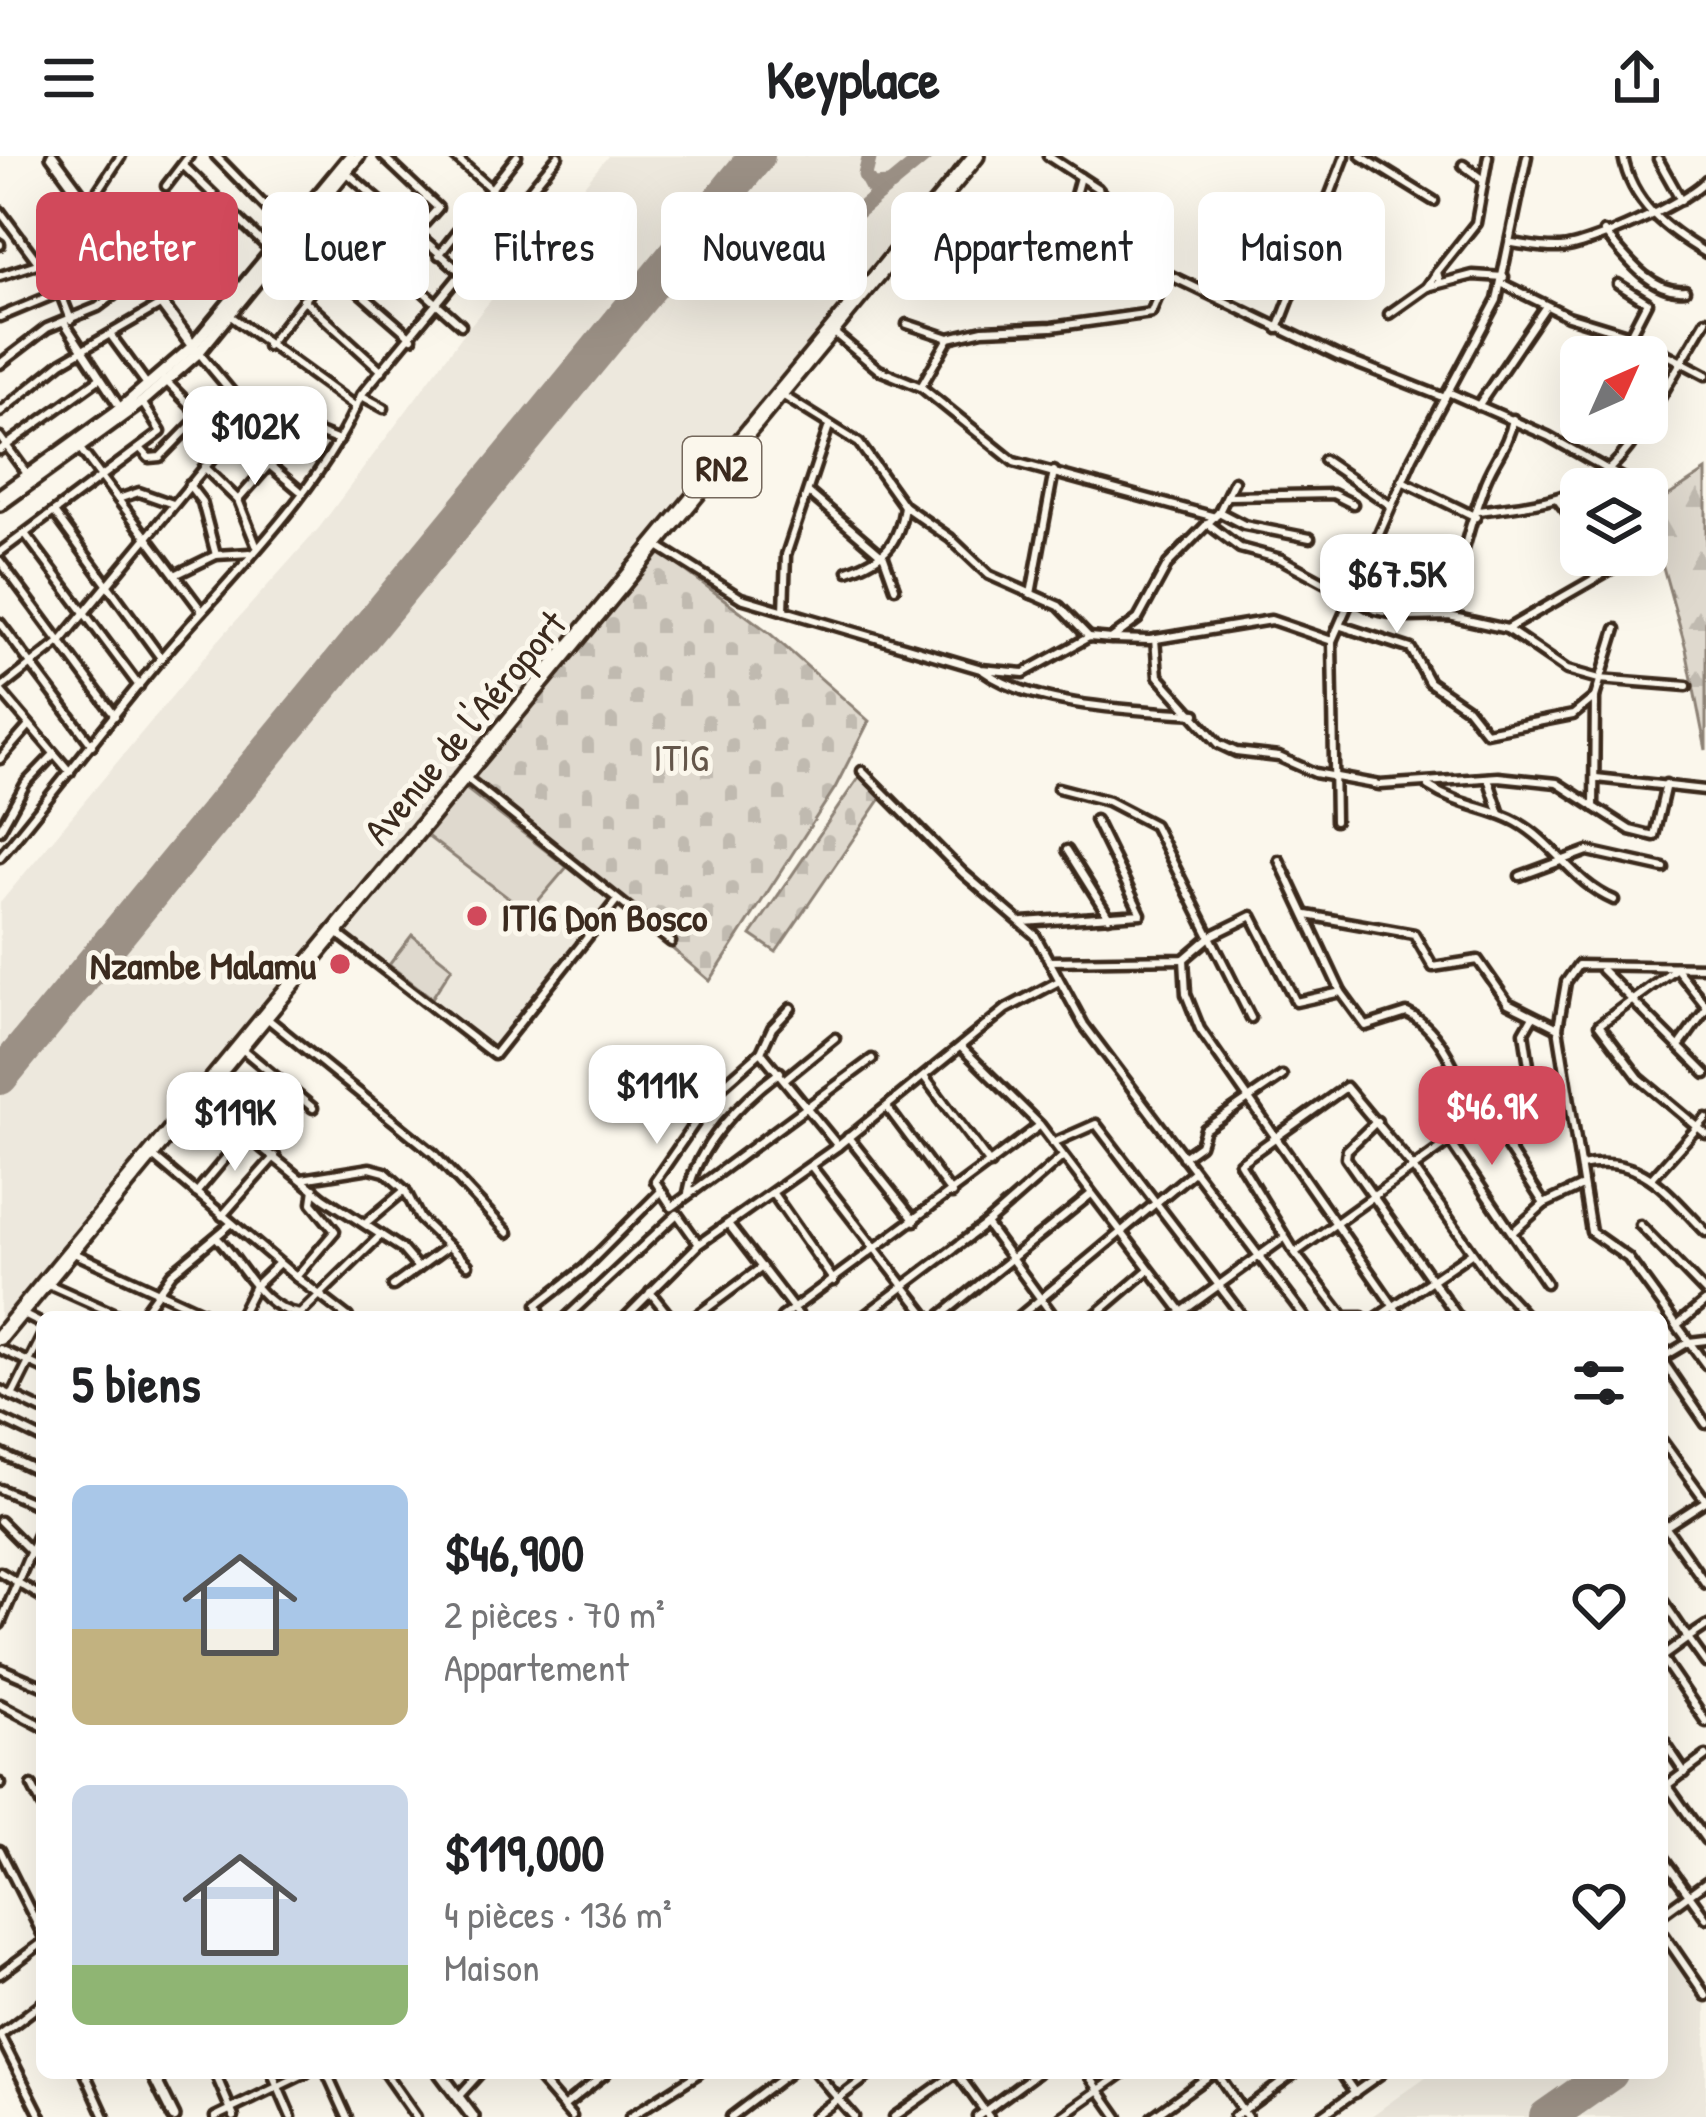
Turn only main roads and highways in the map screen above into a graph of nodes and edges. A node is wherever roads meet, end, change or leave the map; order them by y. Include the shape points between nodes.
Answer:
1 (52, 156) edge
2 (976, 156) edge
3 (355, 157) edge
4 (195, 350) junction
5 (164, 379) junction
6 (123, 411) junction
7 (30, 478) junction
8 (0, 495) edge
9 (0, 505) edge
10 (0, 1337) edge
11 (155, 2079) edge
12 (444, 2079) edge
13 (174, 2117) edge
14 (473, 2117) edge

1 - 4 main road
2 - 10 highway, Avenue de l'Aéroport / RN2
3 - 4 main road
4 - 5 main road
5 - 6 main road
5 - 6 main road
6 - 7 main road
7 - 8 main road
7 - 9 main road
11 - 13 main road
12 - 14 main road

